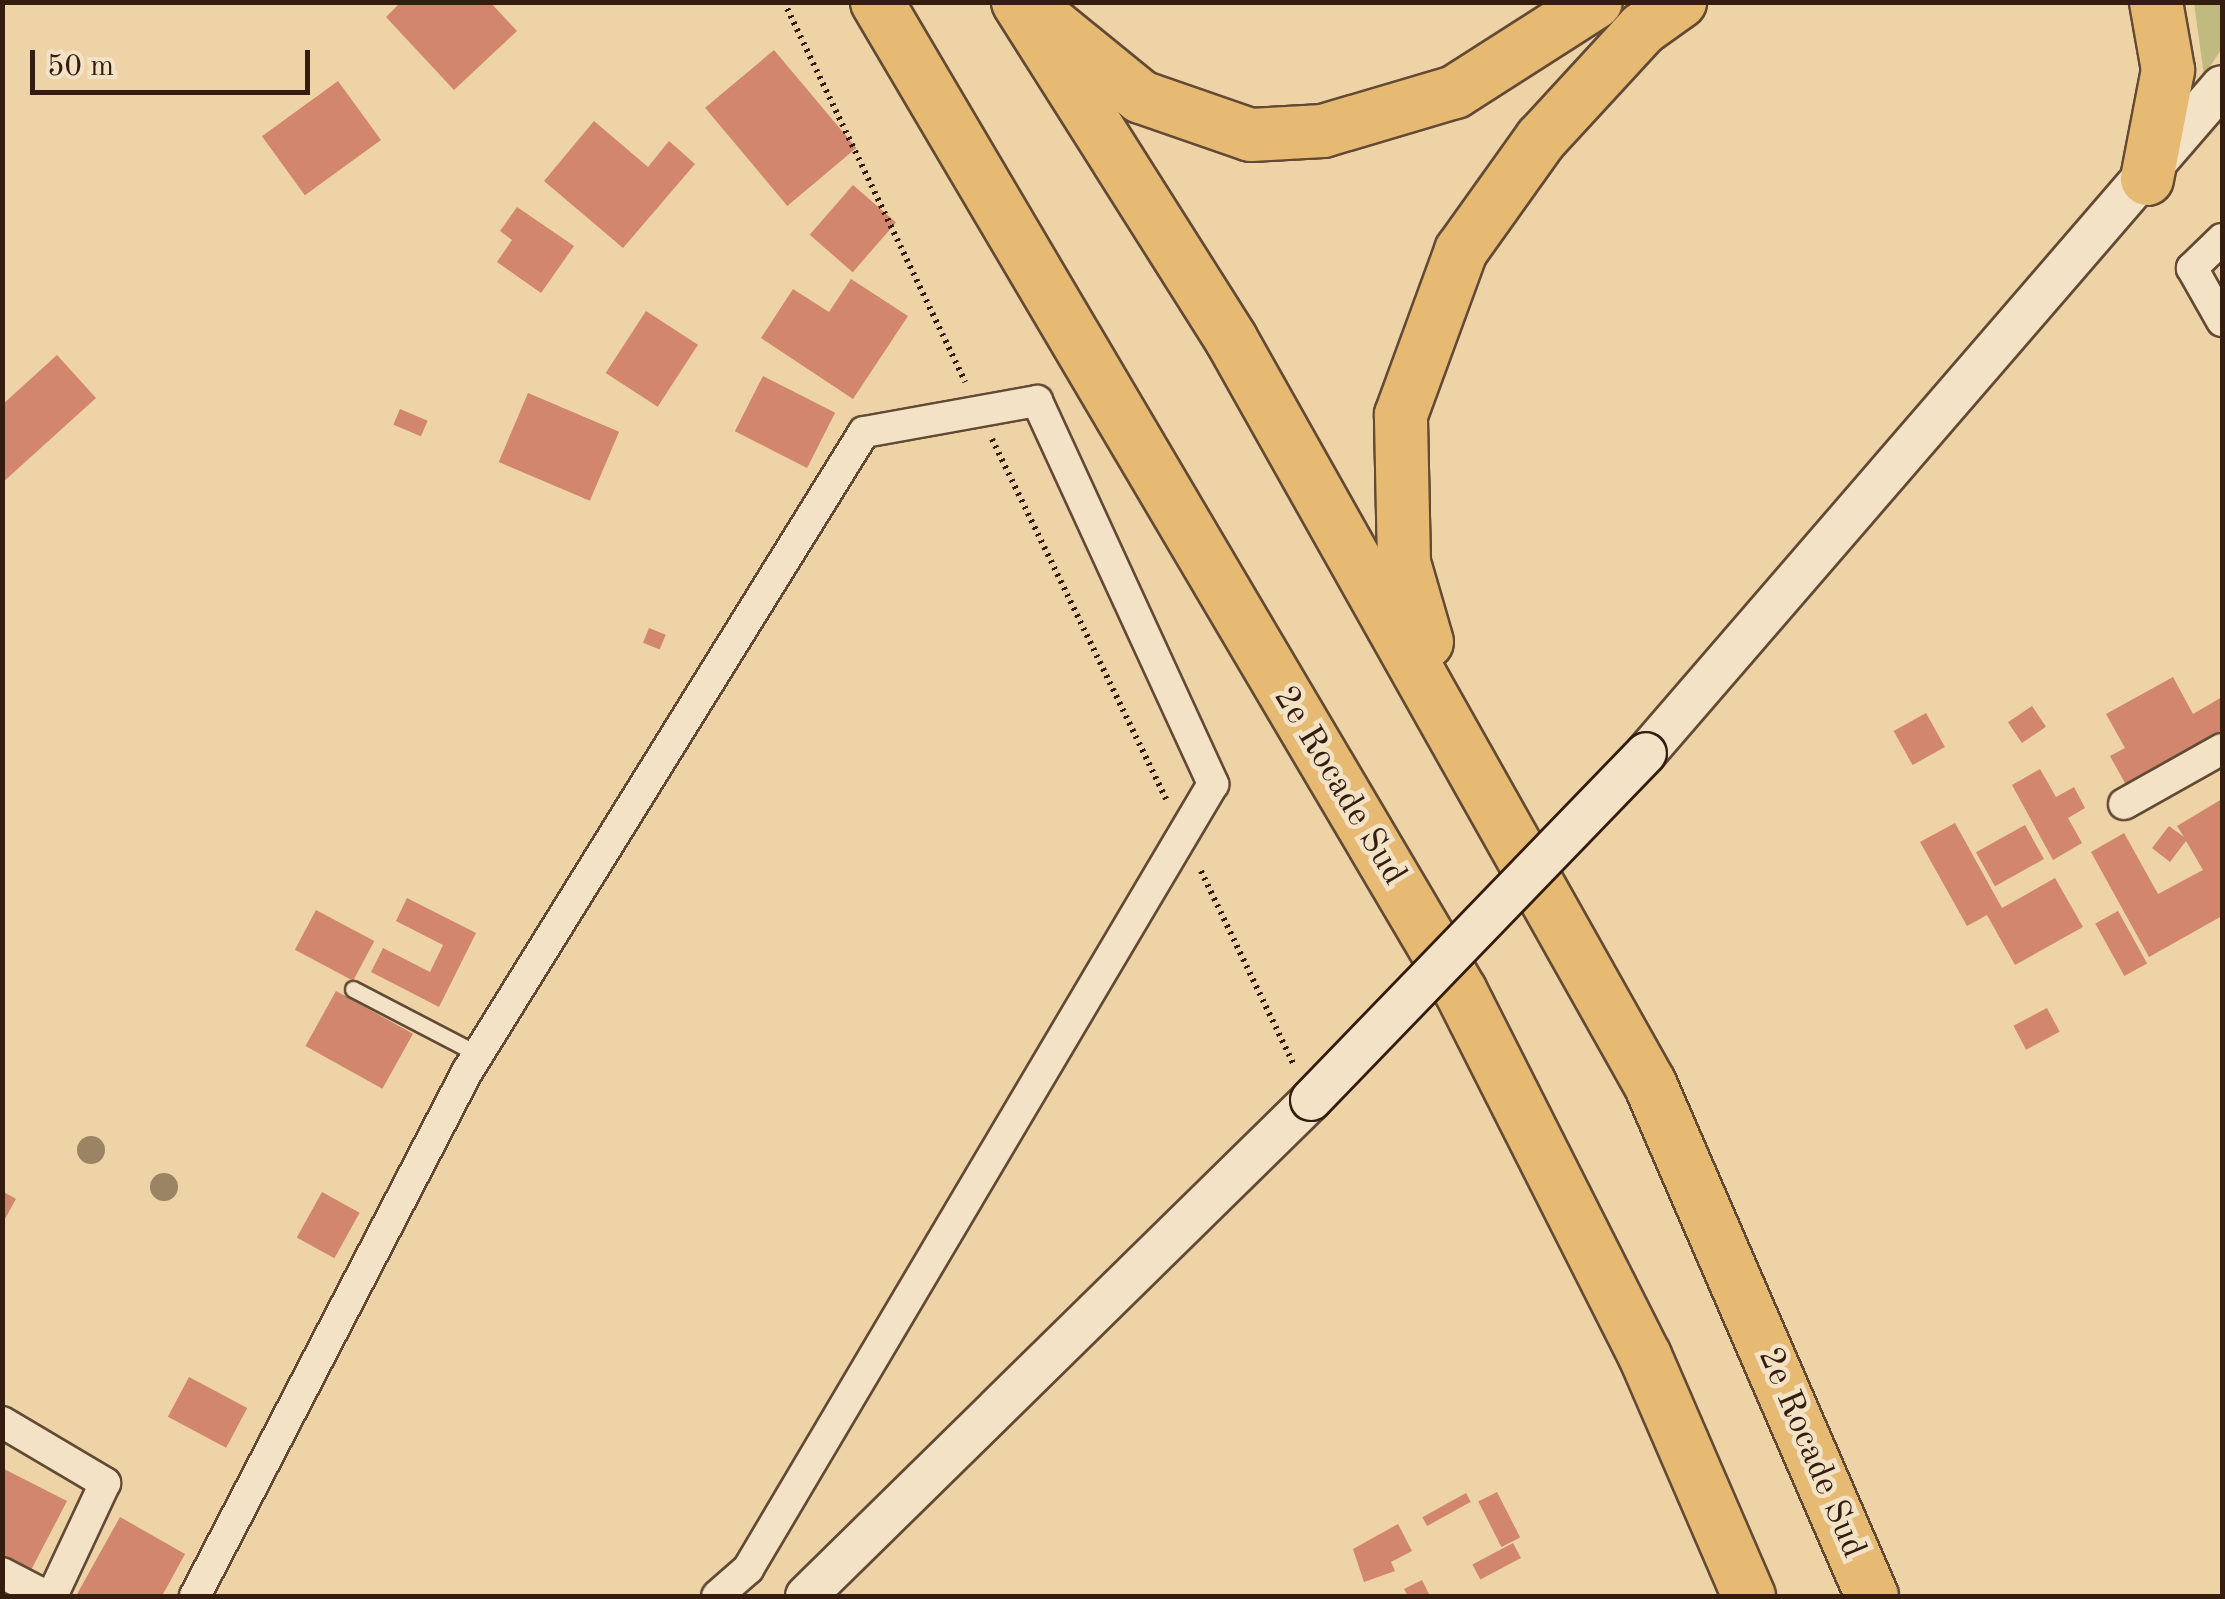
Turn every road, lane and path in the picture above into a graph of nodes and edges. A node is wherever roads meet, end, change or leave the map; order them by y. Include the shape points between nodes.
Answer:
1 (784, 2) edge
2 (878, 2) edge
3 (1022, 2) edge
4 (1596, 2) edge
5 (1680, 2) edge
6 (2156, 2) edge
7 (2222, 86) edge
8 (2146, 179) junction
9 (2222, 238) edge
10 (2222, 321) edge
11 (979, 411) junction
12 (1451, 725) junction
13 (2222, 749) edge
14 (2124, 804) dead end
15 (1183, 834) junction
16 (353, 988) dead end
17 (478, 1054) junction
18 (1311, 1100) junction
19 (1645, 1356) junction
20 (2, 1422) edge
21 (2, 1573) edge
22 (49, 1596) edge
23 (195, 1596) edge
24 (717, 1596) edge
25 (806, 1596) edge
26 (1720, 1596) edge
27 (1749, 1596) edge
28 (1872, 1596) edge

1 - 11 path
2 - 19 highway, 2e Rocade Sud via 1461,992
3 - 4 highway via 1141,97 1252,135 1323,131 1439,98 1511,64
3 - 12 highway, 2e Rocade Sud via 1231,339
5 - 12 highway via 1642,29 1541,140 1461,251 1401,415 1404,563
6 - 8 highway via 2168,70
7 - 8 main road
8 - 18 main road, bridge via 1646,753
9 - 10 street via 2192,268
11 - 15 path
11 - 15 street via 1037,401 1213,784
11 - 17 street via 864,432
12 - 28 highway, 2e Rocade Sud via 1650,1084
13 - 14 street
15 - 18 path
15 - 24 street via 748,1569
16 - 17 lane
17 - 23 street
18 - 25 main road
19 - 26 highway
19 - 27 highway, 2e Rocade Sud
20 - 22 street via 105,1483
21 - 22 street

